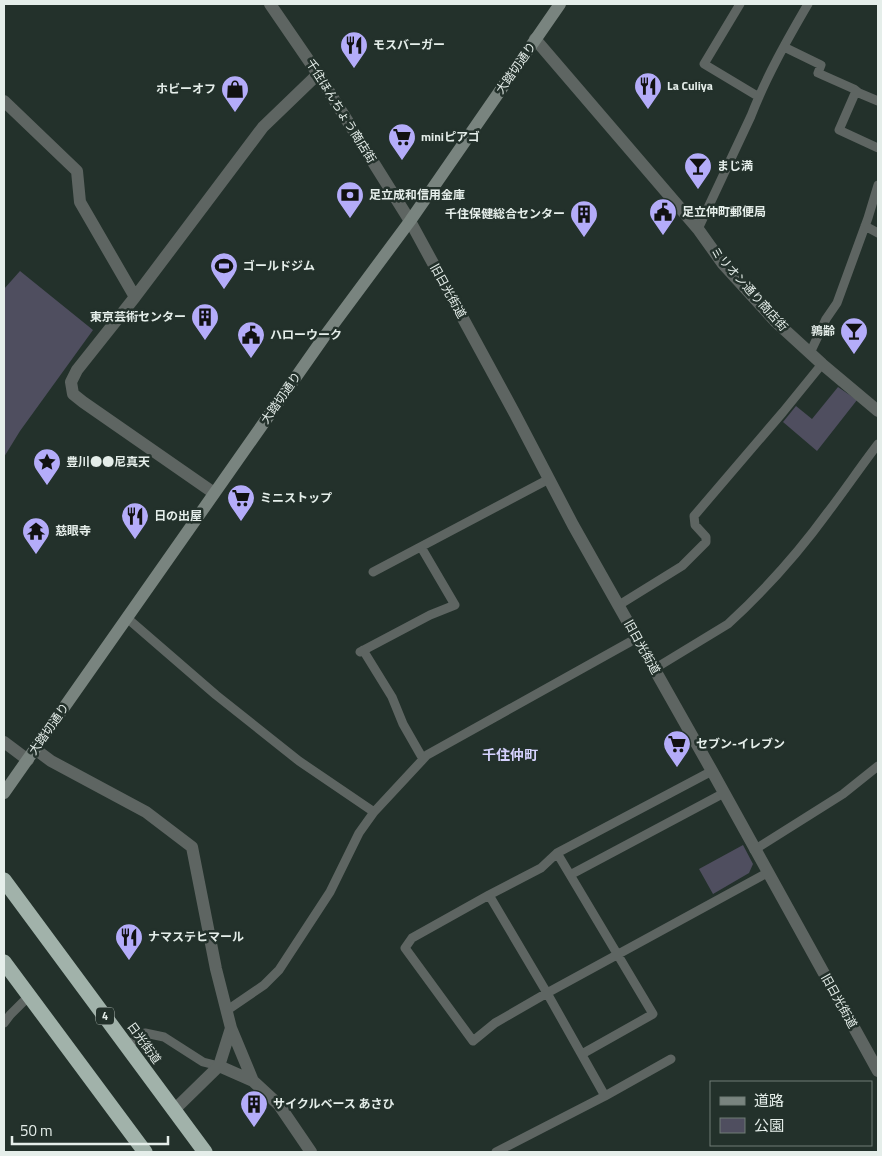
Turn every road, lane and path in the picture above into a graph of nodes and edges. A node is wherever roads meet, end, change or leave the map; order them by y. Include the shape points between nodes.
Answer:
1 (270, 4) edge
2 (560, 4) edge
3 (740, 4) edge
4 (808, 4) edge
5 (536, 39) junction
6 (784, 46) junction
7 (318, 74) junction
8 (856, 91) junction
9 (758, 97) junction
10 (4, 101) edge
11 (878, 101) edge
12 (878, 148) edge
13 (878, 185) edge
14 (410, 221) junction
15 (865, 226) junction
16 (698, 229) junction
17 (878, 233) edge
18 (135, 297) junction
19 (810, 353) junction
20 (822, 364) junction
21 (878, 411) edge
22 (878, 444) edge
23 (549, 479) junction
24 (214, 493) junction
25 (421, 546) junction
26 (373, 572) dead end
27 (619, 605) junction
28 (127, 618) junction
29 (637, 638) junction
30 (654, 669) junction
31 (4, 742) edge
32 (31, 754) junction
33 (424, 759) junction
34 (878, 766) edge
35 (712, 771) junction
36 (4, 793) edge
37 (724, 793) junction
38 (374, 812) junction
39 (754, 850) junction
40 (557, 853) junction
41 (767, 873) junction
42 (570, 875) junction
43 (4, 880) edge
44 (489, 895) junction
45 (618, 954) junction
46 (4, 962) edge
47 (547, 993) junction
48 (28, 996) junction
49 (226, 1011) junction
50 (4, 1023) edge
51 (231, 1028) junction
52 (127, 1046) junction
53 (582, 1054) junction
54 (671, 1059) dead end
55 (219, 1066) junction
56 (878, 1071) edge
57 (254, 1082) junction
58 (605, 1096) junction
59 (174, 1110) junction
60 (140, 1151) edge
61 (205, 1152) edge
62 (311, 1152) edge
63 (496, 1152) edge

1 - 7 street, 千住ほんちょう商店街
2 - 5 street, 大踏切通り
3 - 9 lane via 704,64
4 - 6 lane
5 - 14 street, 大踏切通り
5 - 16 street, ミリオン通り商店街
6 - 8 lane via 821,65 818,73
6 - 9 lane
7 - 14 street, 千住ほんちょう商店街
7 - 18 street via 263,127
8 - 11 lane
8 - 12 lane via 839,130
9 - 16 lane
10 - 18 street via 77,171 80,202
13 - 15 lane
14 - 23 street, 旧日光街道
14 - 24 street, 大踏切通り
15 - 17 lane
15 - 19 lane via 837,303
16 - 19 street, ミリオン通り商店街 via 723,264 775,321
18 - 24 street via 77,370 70,382 73,394
19 - 20 street, ミリオン通り商店街
20 - 21 street, ミリオン通り商店街
20 - 27 lane via 694,516 695,525 706,537 706,542 682,566
22 - 30 lane via 828,513 773,579 736,617
23 - 25 lane
23 - 27 street, 旧日光街道
24 - 28 street, 大踏切通り
25 - 26 lane
25 - 33 lane via 455,605 361,651 392,697 403,724
27 - 29 street, 旧日光街道
28 - 32 street, 大踏切通り
28 - 38 lane via 299,761
29 - 30 street, 旧日光街道
29 - 33 lane
30 - 35 street, 旧日光街道
31 - 32 street
32 - 36 street, 大踏切通り
32 - 49 street via 51,761 146,812 192,847
33 - 38 lane
34 - 39 lane via 843,794
35 - 37 street, 旧日光街道
35 - 40 lane
37 - 39 street, 旧日光街道
37 - 42 lane
38 - 49 lane via 359,833 330,892 279,970 264,985
39 - 41 street, 旧日光街道
40 - 42 lane
40 - 44 lane via 541,868
41 - 45 lane
41 - 56 street, 旧日光街道
42 - 45 lane
43 - 52 highway, 日光街道 / 4
44 - 47 lane
44 - 47 lane via 412,938 405,948 473,1041 496,1023
45 - 47 lane
45 - 53 lane via 653,1014
46 - 48 highway
47 - 53 lane
48 - 50 lane
48 - 60 highway
49 - 51 street
51 - 55 street
51 - 57 street
52 - 55 lane via 145,1033 164,1037 204,1062
52 - 59 highway, 日光街道 / 4
53 - 58 lane
54 - 58 lane
55 - 57 street
55 - 59 street
57 - 62 street via 279,1105
58 - 63 lane
59 - 61 highway, 日光街道 / 4

